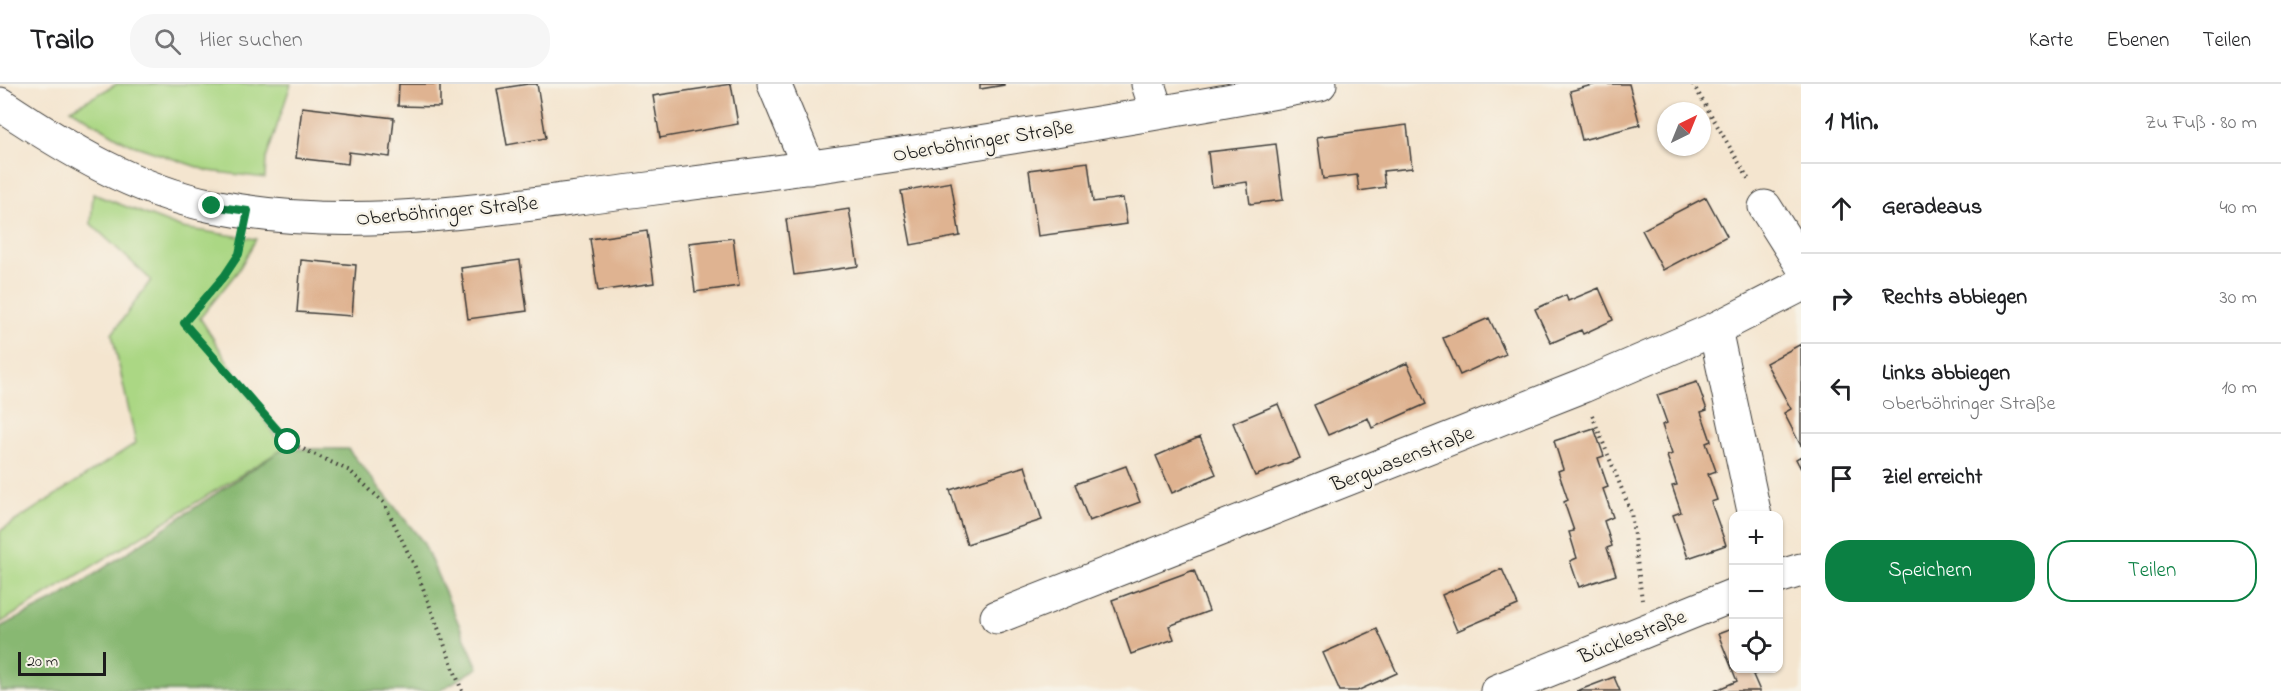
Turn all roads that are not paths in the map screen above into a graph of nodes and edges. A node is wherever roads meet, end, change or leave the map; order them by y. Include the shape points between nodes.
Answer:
1 (774, 84) edge
2 (1320, 84) edge
3 (1153, 98) edge
4 (0, 104) edge
5 (809, 168) junction
6 (1765, 207) road end
7 (1801, 264) edge
8 (1801, 285) edge
9 (1715, 329) junction
10 (1754, 511) edge
11 (1801, 570) edge
12 (1783, 576) edge
13 (1729, 597) edge
14 (997, 617) dead end
15 (1497, 691) edge

1 - 5 street
2 - 3 street, Oberböhringer Straße
3 - 5 street, Oberböhringer Straße
4 - 5 street, Oberböhringer Straße via 98,164 156,190 212,206 330,220 426,216
6 - 7 street
8 - 9 street, Bergwasenstraße
9 - 10 street
9 - 14 street, Bergwasenstraße via 1583,386
11 - 12 street
13 - 15 street, Bücklestraße

